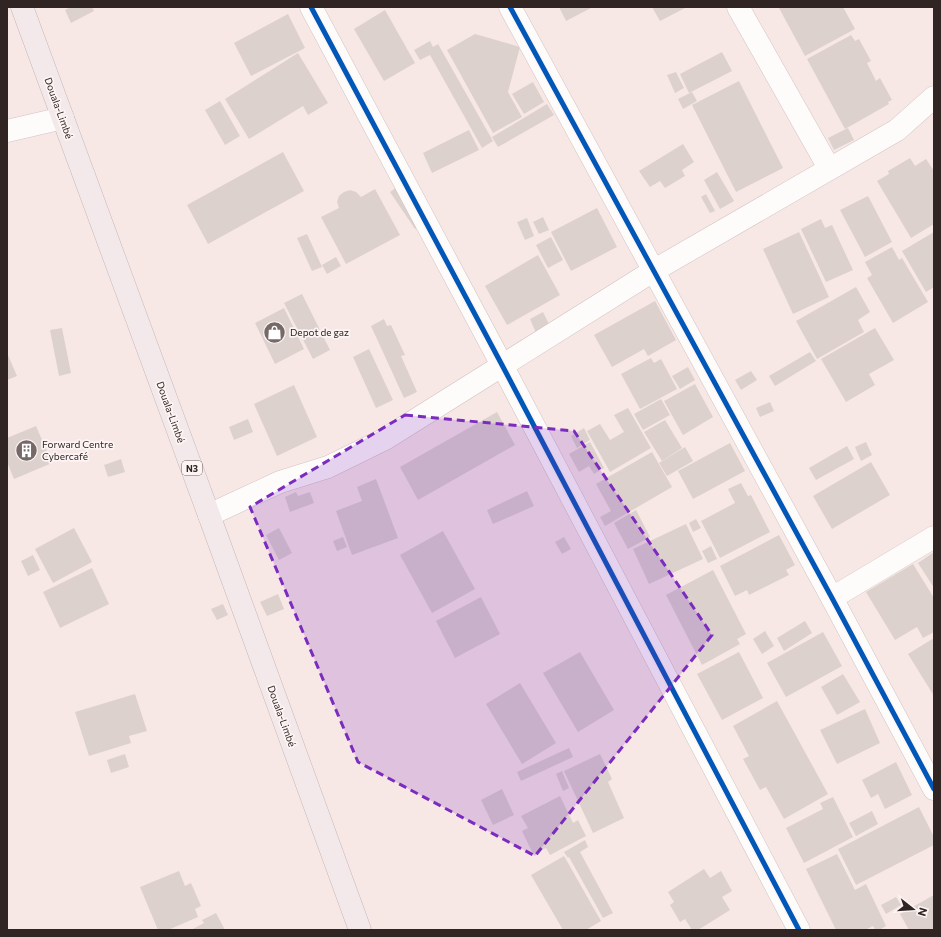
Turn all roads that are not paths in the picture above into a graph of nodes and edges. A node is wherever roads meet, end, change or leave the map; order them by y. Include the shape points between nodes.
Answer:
1 (22, 7) edge
2 (311, 7) edge
3 (510, 7) edge
4 (738, 7) edge
5 (934, 97) edge
6 (63, 118) junction
7 (7, 131) edge
8 (830, 168) junction
9 (653, 271) junction
10 (502, 365) junction
11 (209, 515) junction
12 (934, 537) edge
13 (832, 598) junction
14 (934, 789) edge
15 (360, 930) edge
16 (799, 930) edge

1 - 6 highway, Douala-Limbé / N3
2 - 10 street
3 - 9 street
4 - 8 street
5 - 8 street via 897,130
6 - 7 street
6 - 11 highway, Douala-Limbé / N3
8 - 9 street
9 - 10 street
9 - 13 street
10 - 11 street via 385,439 328,467 280,482
10 - 16 street
11 - 15 highway, Douala-Limbé / N3
12 - 13 street
13 - 14 street

